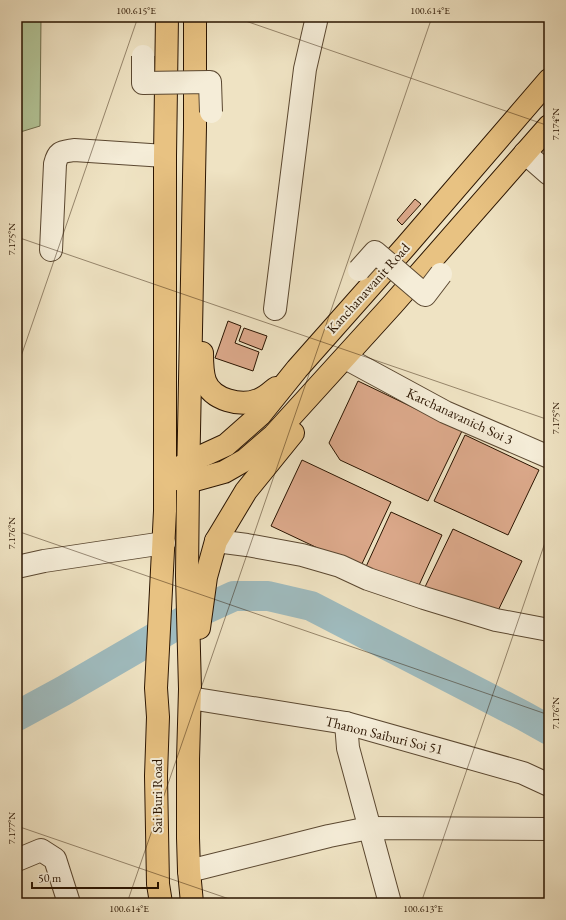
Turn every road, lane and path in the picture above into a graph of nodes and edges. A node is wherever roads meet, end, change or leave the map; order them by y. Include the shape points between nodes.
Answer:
1 (167, 17) edge
2 (195, 17) edge
3 (317, 17) edge
4 (143, 56) dead end
5 (549, 80) edge
6 (210, 112) dead end
7 (549, 126) edge
8 (525, 154) junction
9 (165, 156) junction
10 (549, 174) edge
11 (194, 197) junction
12 (51, 250) dead end
13 (359, 270) dead end
14 (441, 274) dead end
15 (393, 304) junction
16 (275, 309) dead end
17 (351, 361) junction
18 (297, 369) junction
19 (549, 458) edge
20 (179, 473) junction
21 (216, 541) junction
22 (163, 553) junction
23 (17, 567) edge
24 (196, 576) junction
25 (549, 630) edge
26 (190, 694) junction
27 (346, 723) junction
28 (549, 785) edge
29 (369, 828) junction
30 (549, 829) edge
31 (17, 860) edge
32 (189, 871) junction
33 (69, 903) edge
34 (161, 903) edge
35 (192, 903) edge
36 (390, 903) edge

1 - 9 main road
2 - 11 main road
3 - 16 street via 305,69
4 - 6 street, bridge via 143,83 210,82
5 - 18 main road, Kanchanawanit Road
7 - 8 main road, Kanchanawanit Road
8 - 10 street
8 - 15 main road, Kanchanawanit Road
9 - 12 street via 74,150 62,152 57,156
9 - 20 main road
11 - 18 main road via 200,235 202,367 205,382 220,398 250,403 270,393
11 - 20 main road
13 - 14 street, bridge via 375,252 424,295
15 - 17 main road
15 - 20 main road, Kanchanawanit Road via 274,435 245,460 224,472
17 - 19 street, Karchanavanich Soi 3 via 445,412
17 - 21 main road via 246,491
18 - 20 main road, Kanchanawanit Road via 260,415 226,445
20 - 22 main road, Sai Buri Road via 165,510
20 - 24 main road
21 - 24 main road
21 - 25 street via 302,554 424,598 496,620
22 - 23 street via 44,561
22 - 34 main road, Sai Buri Road via 156,688 158,884
24 - 26 main road
26 - 27 street, Thanon Saiburi Soi 51
26 - 32 main road
27 - 28 street, Thanon Saiburi Soi 51 via 523,773
27 - 29 street via 348,748
29 - 30 street
29 - 32 street
29 - 36 street
31 - 33 street via 41,850 55,859
32 - 35 main road

